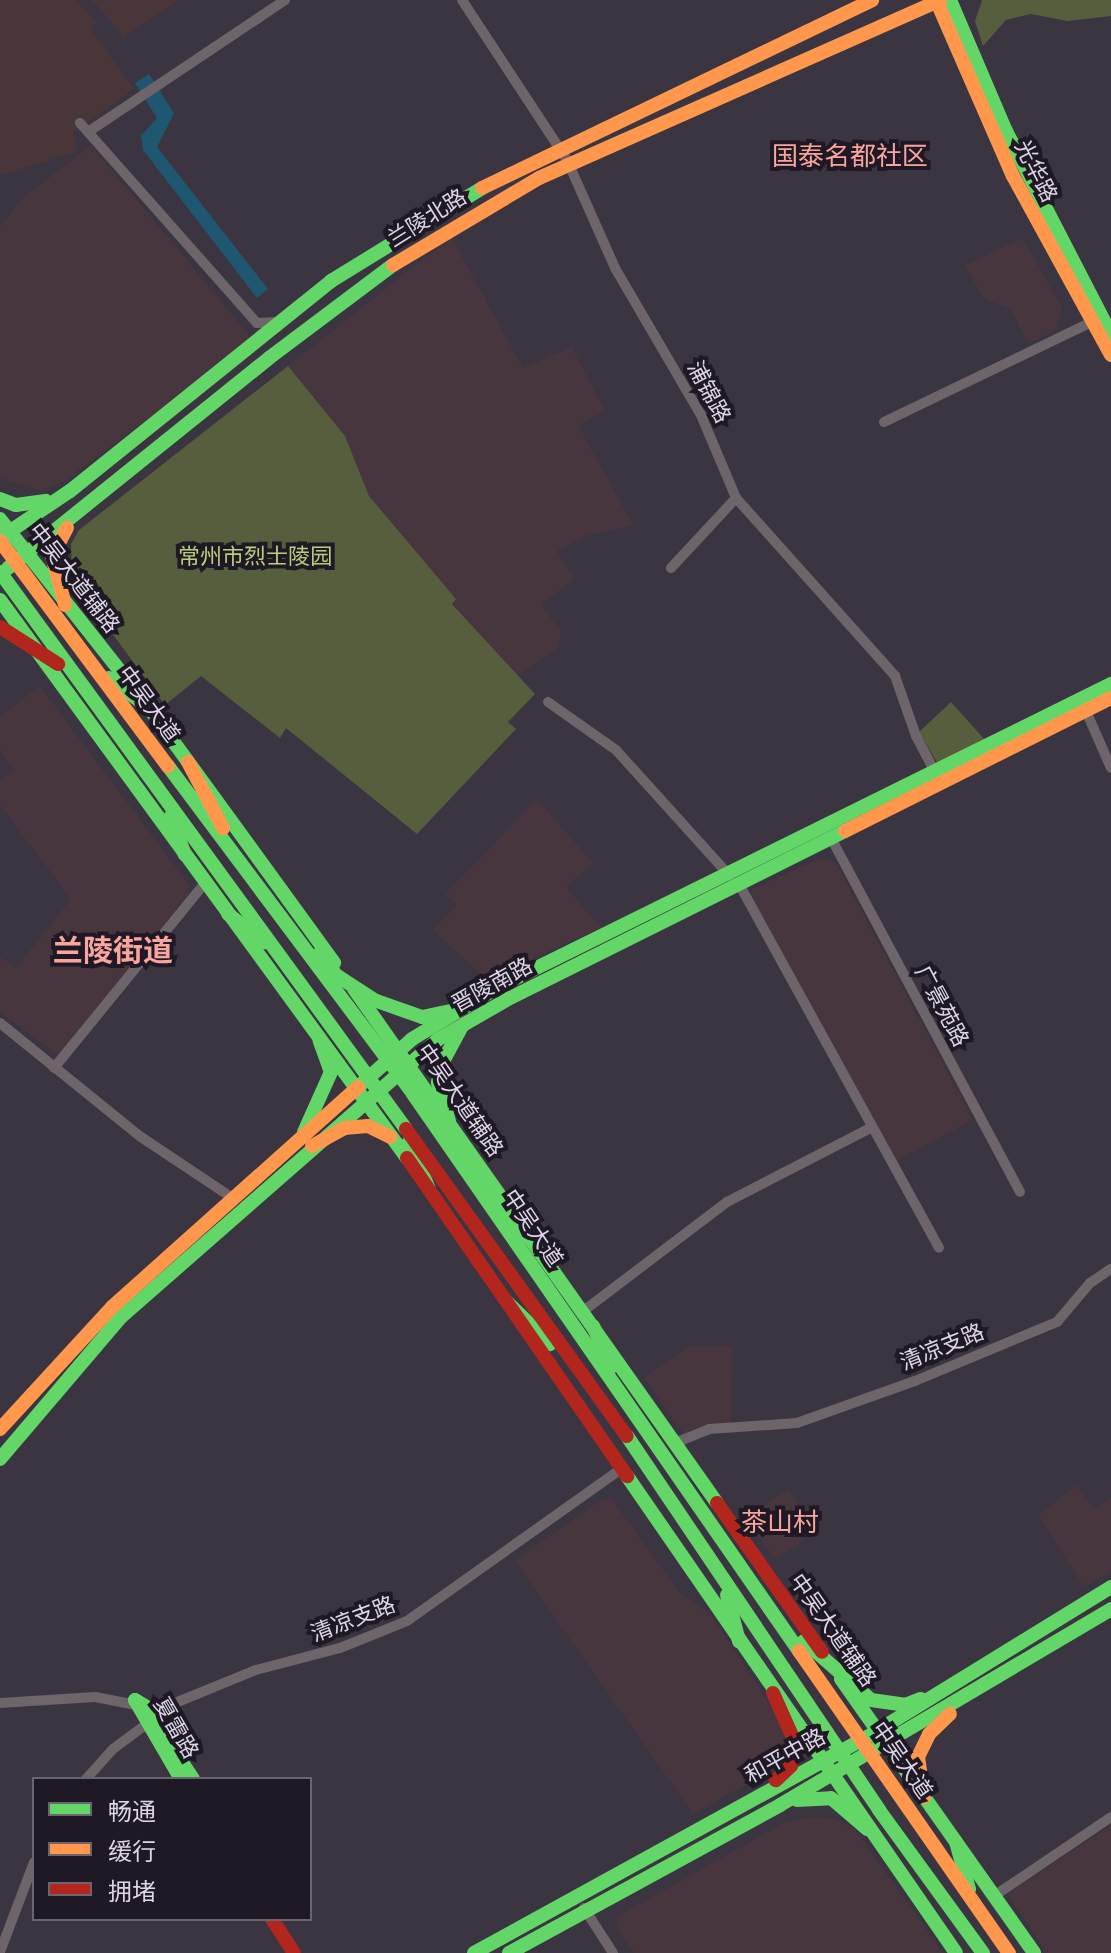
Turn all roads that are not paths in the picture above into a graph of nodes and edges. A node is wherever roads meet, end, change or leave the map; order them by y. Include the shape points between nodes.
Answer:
1 (285, 0) edge
2 (462, 0) edge
3 (872, 0) edge
4 (941, 0) edge
5 (566, 158) junction
6 (1097, 319) junction
7 (283, 320) junction
8 (257, 323) junction
9 (1111, 334) edge
10 (252, 344) junction
11 (1111, 355) edge
12 (884, 422) dead end
13 (70, 491) junction
14 (736, 498) junction
15 (0, 499) edge
16 (86, 508) junction
17 (2, 532) edge
18 (21, 558) junction
19 (671, 568) dead end
20 (0, 573) edge
21 (0, 600) edge
22 (46, 602) junction
23 (65, 605) junction
24 (31, 614) junction
25 (0, 627) edge
26 (31, 642) junction
27 (92, 665) junction
28 (1111, 684) edge
29 (1111, 698) edge
30 (93, 700) junction
31 (548, 702) dead end
32 (149, 708) junction
33 (1086, 711) junction
34 (188, 762) junction
35 (1111, 768) edge
36 (145, 770) junction
37 (938, 779) junction
38 (831, 838) junction
39 (185, 855) junction
40 (233, 855) junction
41 (734, 879) junction
42 (205, 883) junction
43 (235, 894) junction
44 (228, 914) junction
45 (291, 933) junction
46 (305, 988) junction
47 (353, 989) junction
48 (456, 1010) junction
49 (0, 1023) edge
50 (462, 1026) junction
51 (362, 1029) junction
52 (320, 1041) junction
53 (392, 1054) junction
54 (54, 1068) junction
55 (401, 1068) junction
56 (368, 1075) junction
57 (354, 1087) junction
58 (377, 1089) junction
59 (364, 1101) junction
60 (399, 1119) junction
61 (449, 1121) junction
62 (872, 1127) junction
63 (391, 1137) junction
64 (308, 1139) junction
65 (414, 1140) junction
66 (429, 1189) junction
67 (1020, 1192) dead end
68 (231, 1197) junction
69 (524, 1241) junction
70 (939, 1248) dead end
71 (1111, 1269) edge
72 (508, 1303) junction
73 (582, 1312) junction
74 (593, 1326) junction
75 (571, 1356) junction
76 (593, 1386) junction
77 (632, 1412) junction
78 (0, 1429) edge
79 (675, 1443) junction
80 (658, 1449) junction
81 (0, 1459) edge
82 (622, 1468) junction
83 (679, 1515) junction
84 (708, 1557) junction
85 (750, 1581) junction
86 (724, 1582) junction
87 (1111, 1587) edge
88 (1111, 1609) edge
89 (776, 1617) junction
90 (739, 1641) junction
91 (832, 1666) junction
92 (820, 1680) junction
93 (945, 1691) junction
94 (773, 1693) junction
95 (970, 1695) junction
96 (0, 1703) edge
97 (136, 1705) joint
98 (148, 1720) junction
99 (877, 1731) junction
100 (861, 1739) junction
101 (886, 1743) junction
102 (839, 1751) junction
103 (870, 1753) junction
104 (821, 1761) junction
105 (849, 1765) junction
106 (831, 1776) junction
107 (88, 1777) edge
108 (180, 1777) edge
109 (191, 1777) edge
110 (924, 1797) junction
111 (849, 1802) junction
112 (744, 1803) junction
113 (780, 1805) junction
114 (879, 1810) junction
115 (1111, 1817) edge
116 (867, 1829) junction
117 (902, 1841) junction
118 (956, 1842) junction
119 (32, 1867) edge
120 (994, 1896) junction
121 (576, 1897) junction
122 (971, 1899) junction
123 (586, 1911) junction
124 (273, 1921) edge
125 (284, 1921) edge
126 (0, 1952) edge
127 (1009, 1952) edge
128 (294, 1953) edge
129 (305, 1953) edge
130 (474, 1953) edge
131 (509, 1953) edge
132 (613, 1953) edge
133 (956, 1953) edge
134 (983, 1953) edge
135 (1034, 1953) edge

1 - 8 street via 84,127
2 - 5 street, 浦锦路
3 - 5 main road, 兰陵北路
4 - 5 main road, 兰陵北路
4 - 6 main road, 光华路 via 1013,176
5 - 7 main road, 兰陵北路 via 528,163 452,205 331,281
5 - 14 street, 浦锦路 via 615,268 701,415
5 - 16 main road, 兰陵北路 via 398,262 162,442
6 - 9 main road, 光华路
6 - 11 main road, 光华路
6 - 12 street
7 - 8 street
7 - 10 main road, 兰陵北路
8 - 10 street
10 - 13 main road, 兰陵北路
13 - 15 main road via 33,505
13 - 17 main road, 兰陵北路
14 - 19 street
14 - 37 street, 浦锦路 via 895,676
16 - 18 main road, 兰陵北路
16 - 23 main road via 58,539 52,556
17 - 18 main road, 中吴大道
18 - 20 main road, 兰陵北路
18 - 22 main road, 中吴大道
18 - 23 main road, 中吴大道辅路
20 - 24 main road, 中吴大道
21 - 26 main road
22 - 24 main road via 35,596
22 - 27 main road, 中吴大道
23 - 32 main road, 中吴大道辅路
24 - 30 main road, 中吴大道
25 - 26 main road
26 - 30 main road
26 - 39 main road
27 - 32 main road
27 - 40 main road, 中吴大道
28 - 37 main road, 晋陵南路
29 - 33 main road, 晋陵南路
30 - 36 main road, 中吴大道
31 - 41 street via 616,750
32 - 34 main road, 中吴大道辅路
33 - 35 street
33 - 37 main road, 晋陵南路
34 - 40 main road via 194,781 221,821
34 - 47 main road, 中吴大道辅路
36 - 39 main road via 174,819
36 - 43 main road, 中吴大道
37 - 38 main road, 晋陵南路
37 - 41 main road, 晋陵南路
38 - 41 main road, 晋陵南路
38 - 67 street, 广景苑路
39 - 42 main road
40 - 45 main road, 中吴大道
41 - 48 main road, 晋陵南路
41 - 50 main road, 晋陵南路
41 - 62 street
42 - 44 main road
42 - 54 street
43 - 46 main road, 中吴大道
43 - 51 main road via 282,938 360,1040
44 - 46 main road via 264,943 292,980
44 - 52 main road
45 - 47 main road via 313,947
45 - 51 main road, 中吴大道
46 - 56 main road, 中吴大道
47 - 48 main road via 422,1017
47 - 53 main road, 中吴大道辅路
48 - 53 main road, 晋陵南路
49 - 54 street
50 - 55 main road, 晋陵南路
50 - 61 main road via 440,1067 438,1083
51 - 53 main road, 中吴大道
52 - 57 main road
52 - 64 main road via 331,1072
53 - 55 main road, 中吴大道
53 - 56 main road, 晋陵南路
54 - 68 street via 141,1137
55 - 58 main road, 晋陵南路
55 - 61 main road, 中吴大道辅路
55 - 69 main road, 中吴大道 via 488,1200
56 - 57 main road, 晋陵南路
56 - 58 main road, 中吴大道
57 - 59 main road
57 - 64 main road, 晋陵南路
58 - 59 main road, 晋陵南路
58 - 60 main road, 中吴大道
59 - 63 main road
59 - 64 main road, 晋陵南路
60 - 65 main road, 中吴大道
60 - 66 main road
61 - 69 main road, 中吴大道辅路
62 - 70 street
62 - 73 street via 727,1202
63 - 64 main road via 368,1126
63 - 66 main road
64 - 68 main road, 晋陵南路
64 - 81 main road, 晋陵南路 via 121,1317
65 - 69 main road via 410,1123 415,1120 426,1128 481,1209
65 - 75 main road, 中吴大道
66 - 72 main road
68 - 78 main road, 晋陵南路 via 112,1307
69 - 73 main road, 中吴大道辅路
69 - 77 main road, 中吴大道
71 - 79 street, 清凉支路 via 1090,1283 1057,1322 915,1381 797,1423 709,1429
72 - 76 main road via 538,1329 569,1369
72 - 82 main road
73 - 74 main road, 中吴大道辅路
74 - 77 main road
74 - 79 main road, 中吴大道辅路
75 - 76 main road, 中吴大道
75 - 80 main road via 603,1389 655,1462
76 - 83 main road, 中吴大道
77 - 80 main road, 中吴大道
79 - 91 main road, 中吴大道辅路
80 - 85 main road, 中吴大道
82 - 90 main road
82 - 98 street, 清凉支路 via 407,1621 340,1648 212,1686
83 - 84 main road, 中吴大道
83 - 89 main road via 679,1500
84 - 86 main road, 中吴大道
84 - 92 main road via 818,1700 823,1697
85 - 89 main road, 中吴大道
85 - 91 main road via 785,1614 813,1654
86 - 90 main road
86 - 102 main road, 中吴大道
87 - 93 main road, 和平中路
88 - 95 main road, 和平中路
89 - 92 main road, 中吴大道
90 - 94 main road
91 - 93 main road via 871,1700 905,1705
91 - 99 main road, 中吴大道辅路
92 - 100 main road, 中吴大道
93 - 99 main road, 和平中路
94 - 104 main road
94 - 112 main road via 794,1740 791,1766
95 - 101 main road, 和平中路
95 - 110 main road via 918,1757
96 - 97 street via 95,1697
97 - 98 main road, 夏雷路 via 135,1700
98 - 107 street, 清凉支路
98 - 108 main road, 夏雷路
98 - 109 main road, 夏雷路
99 - 100 main road, 和平中路
99 - 101 main road, 中吴大道辅路
100 - 102 main road, 和平中路
100 - 103 main road, 中吴大道
101 - 103 main road, 和平中路
101 - 110 main road, 中吴大道辅路
102 - 104 main road, 和平中路
102 - 105 main road, 中吴大道
103 - 105 main road, 和平中路
103 - 122 main road, 中吴大道
104 - 106 main road
104 - 112 main road, 和平中路
105 - 106 main road, 和平中路
105 - 114 main road, 中吴大道
106 - 111 main road
106 - 113 main road, 和平中路
110 - 118 main road, 中吴大道辅路
111 - 116 main road
111 - 117 main road
112 - 121 main road, 和平中路
113 - 116 main road via 814,1796 831,1798
113 - 123 main road, 和平中路
114 - 117 main road, 中吴大道
114 - 127 main road via 881,1791 984,1934
115 - 120 street
116 - 133 main road
117 - 134 main road, 中吴大道
118 - 120 main road, 中吴大道辅路
118 - 122 main road
119 - 126 street
120 - 135 main road, 中吴大道辅路
121 - 123 street
121 - 130 main road, 和平中路
122 - 127 main road, 中吴大道
123 - 131 main road, 和平中路
123 - 132 street
124 - 128 main road
125 - 129 main road

